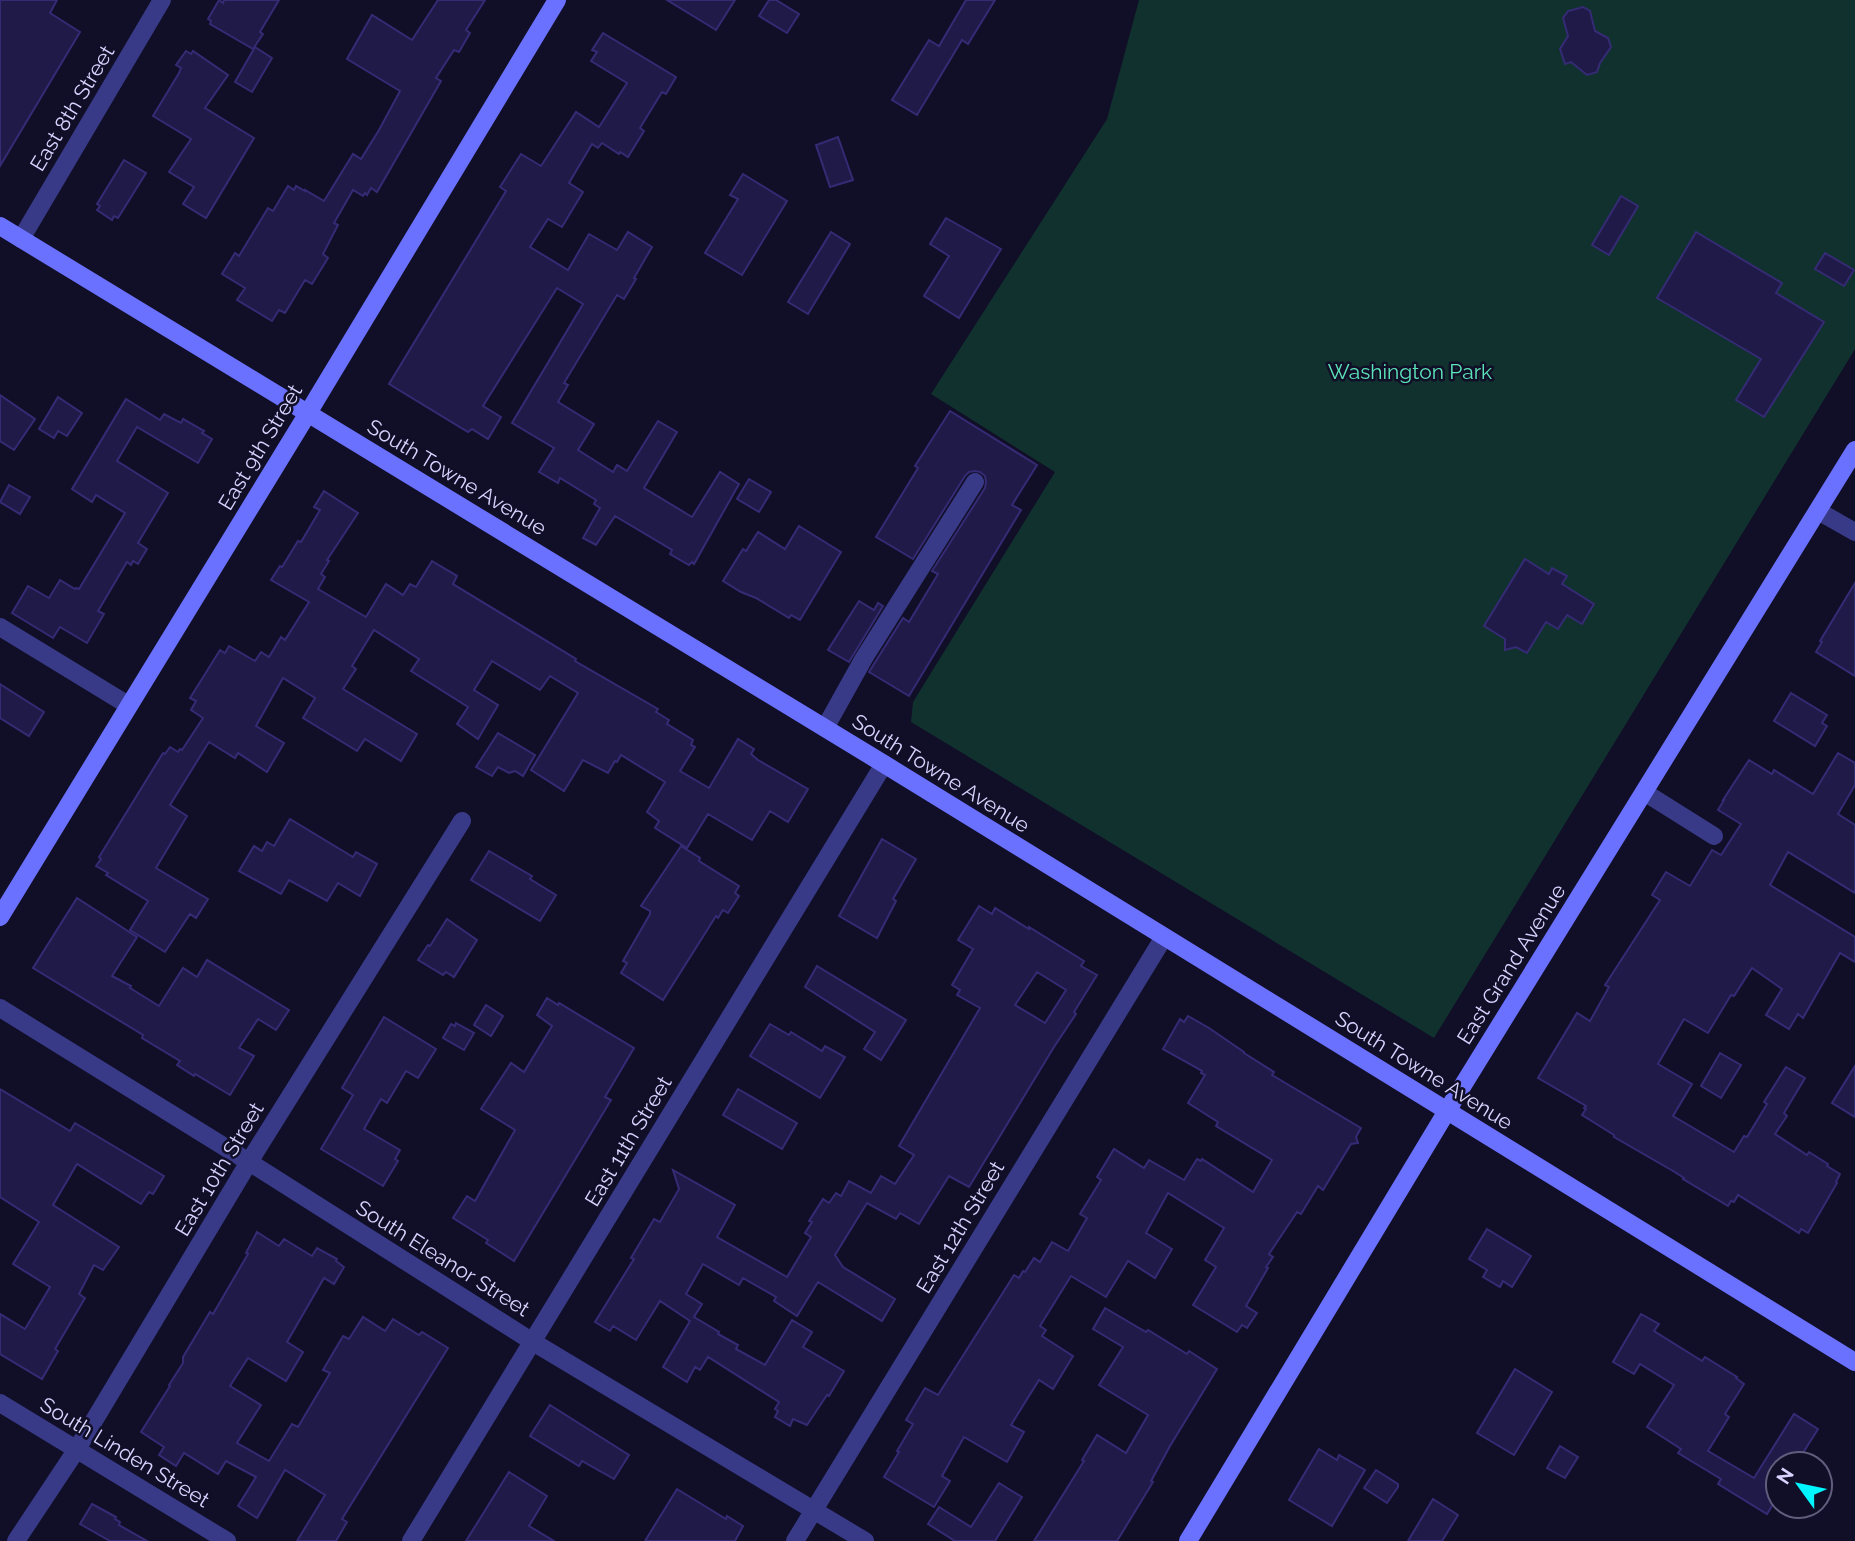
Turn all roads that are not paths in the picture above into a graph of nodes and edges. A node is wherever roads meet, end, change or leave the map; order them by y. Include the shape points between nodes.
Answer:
1 (162, 0) edge
2 (557, 0) edge
3 (0, 226) edge
4 (21, 239) junction
5 (309, 413) junction
6 (1855, 450) edge
7 (975, 482) dead end
8 (1818, 511) junction
9 (1855, 532) edge
10 (0, 627) edge
11 (128, 705) junction
12 (825, 728) junction
13 (884, 764) junction
14 (1644, 792) junction
15 (462, 821) dead end
16 (1714, 836) dead end
17 (0, 917) edge
18 (1164, 937) junction
19 (0, 1008) edge
20 (1447, 1111) junction
21 (249, 1162) junction
22 (533, 1342) junction
23 (1855, 1362) edge
24 (0, 1403) edge
25 (77, 1449) junction
26 (814, 1510) junction
27 (16, 1541) edge
28 (227, 1541) edge
29 (411, 1541) edge
30 (795, 1541) edge
31 (865, 1541) edge
32 (1188, 1541) edge

1 - 4 street, East 8th Street
2 - 5 street, East 9th Street
3 - 4 street, South Towne Avenue
4 - 5 street, South Towne Avenue
5 - 11 street, East 9th Street
5 - 12 street, South Towne Avenue
6 - 8 street, East Grand Avenue
7 - 12 street
8 - 9 street
8 - 14 street, East Grand Avenue
10 - 11 street
11 - 17 street, East 9th Street
12 - 13 street, South Towne Avenue
13 - 18 street, South Towne Avenue
13 - 22 street, East 11th Street
14 - 16 street
14 - 20 street, East Grand Avenue
15 - 21 street, East 10th Street
18 - 20 street, South Towne Avenue
18 - 26 street, East 12th Street
19 - 21 street, South Eleanor Street
20 - 23 street, South Towne Avenue
20 - 32 street, East Grand Avenue
21 - 22 street, South Eleanor Street
21 - 25 street, East 10th Street
22 - 26 street, South Eleanor Street
22 - 29 street, East 11th Street
24 - 25 street, South Linden Street
25 - 27 street, East 10th Street
25 - 28 street, South Linden Street
26 - 30 street, East 12th Street
26 - 31 street, South Eleanor Street

